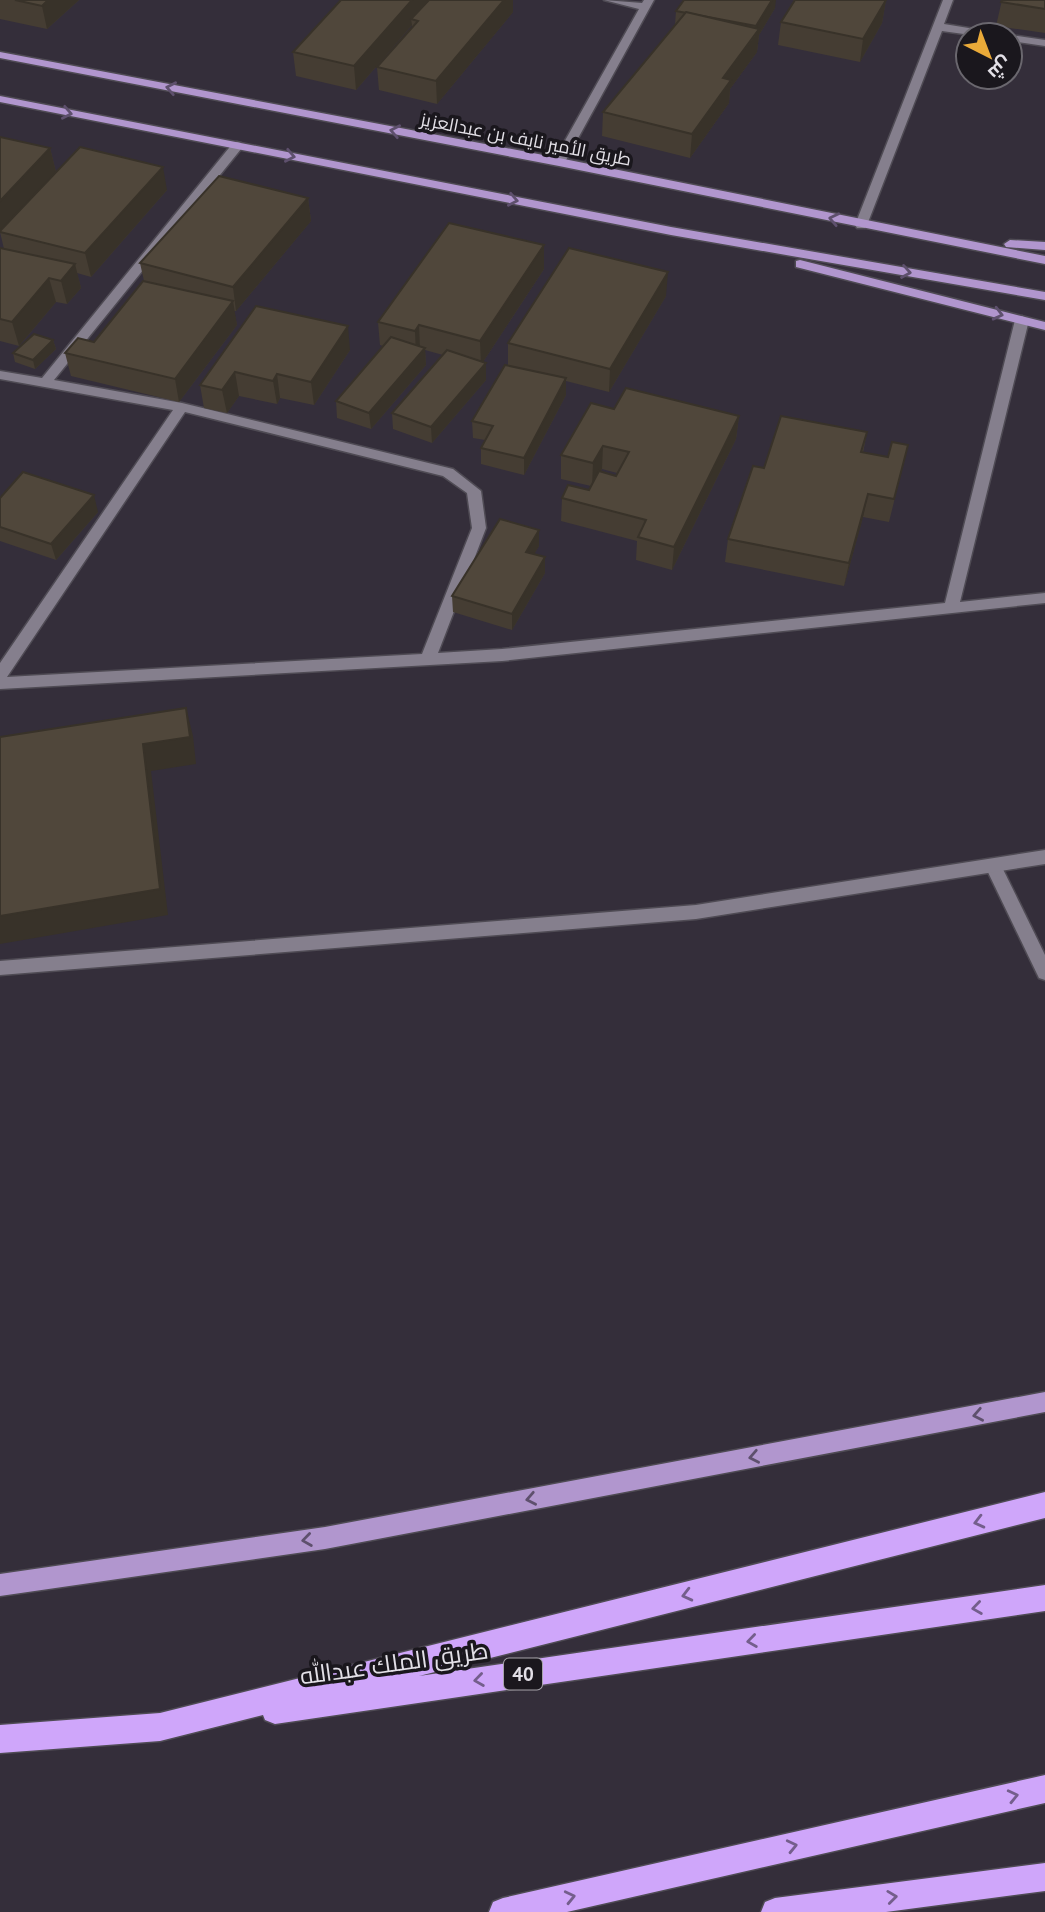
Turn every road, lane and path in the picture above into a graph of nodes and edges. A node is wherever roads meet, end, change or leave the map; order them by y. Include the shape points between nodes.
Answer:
1 (609, 0) edge
2 (948, 0) edge
3 (647, 3) edge
4 (939, 27) junction
5 (954, 29) edge
6 (1024, 40) edge
7 (1045, 43) edge
8 (0, 55) edge
9 (0, 99) edge
10 (237, 146) junction
11 (559, 162) junction
12 (861, 225) junction
13 (671, 231) junction
14 (927, 237) junction
15 (1045, 246) edge
16 (1045, 260) edge
17 (1045, 296) edge
18 (1022, 320) junction
19 (1045, 326) edge
20 (0, 375) edge
21 (45, 383) junction
22 (182, 407) junction
23 (1045, 598) edge
24 (951, 608) junction
25 (428, 659) junction
26 (0, 675) edge
27 (0, 683) edge
28 (1045, 858) edge
29 (993, 866) junction
30 (0, 968) edge
31 (1045, 973) edge
32 (1045, 1402) edge
33 (1045, 1505) edge
34 (0, 1585) edge
35 (1045, 1598) edge
36 (160, 1727) junction
37 (0, 1739) edge
38 (0, 1749) edge
39 (1045, 1789) edge
40 (1045, 1877) edge
41 (503, 1912) edge
42 (775, 1912) edge

1 - 3 street
2 - 4 street
3 - 11 street
4 - 5 street
4 - 12 street
6 - 7 street
11 -> 8 main road, طريق الأمير نايف بن عبدالعزيز
9 -> 10 main road
10 -> 13 main road
10 - 21 street
12 -> 11 main road, طريق الأمير نايف بن عبدالعزيز
12 - 14 main road, طريق الأمير نايف بن عبدالعزيز
13 -> 17 main road
13 -> 18 main road
14 - 15 main road
14 - 16 main road, طريق الأمير نايف بن عبدالعزيز
18 - 19 main road
18 - 24 street
20 - 21 street
21 - 22 street
22 - 25 street via 448,472 474,491 479,528
22 - 26 street
23 - 24 street
24 - 25 street
25 - 27 street
28 - 29 street
29 - 30 street via 696,912
29 - 31 street
32 -> 34 main road via 325,1538
33 -> 36 highway
35 -> 36 highway, طريق الملك عبدالله / 40
36 - 37 highway
36 - 38 highway, طريق الملك عبدالله / 40
41 -> 39 highway
42 -> 40 highway

